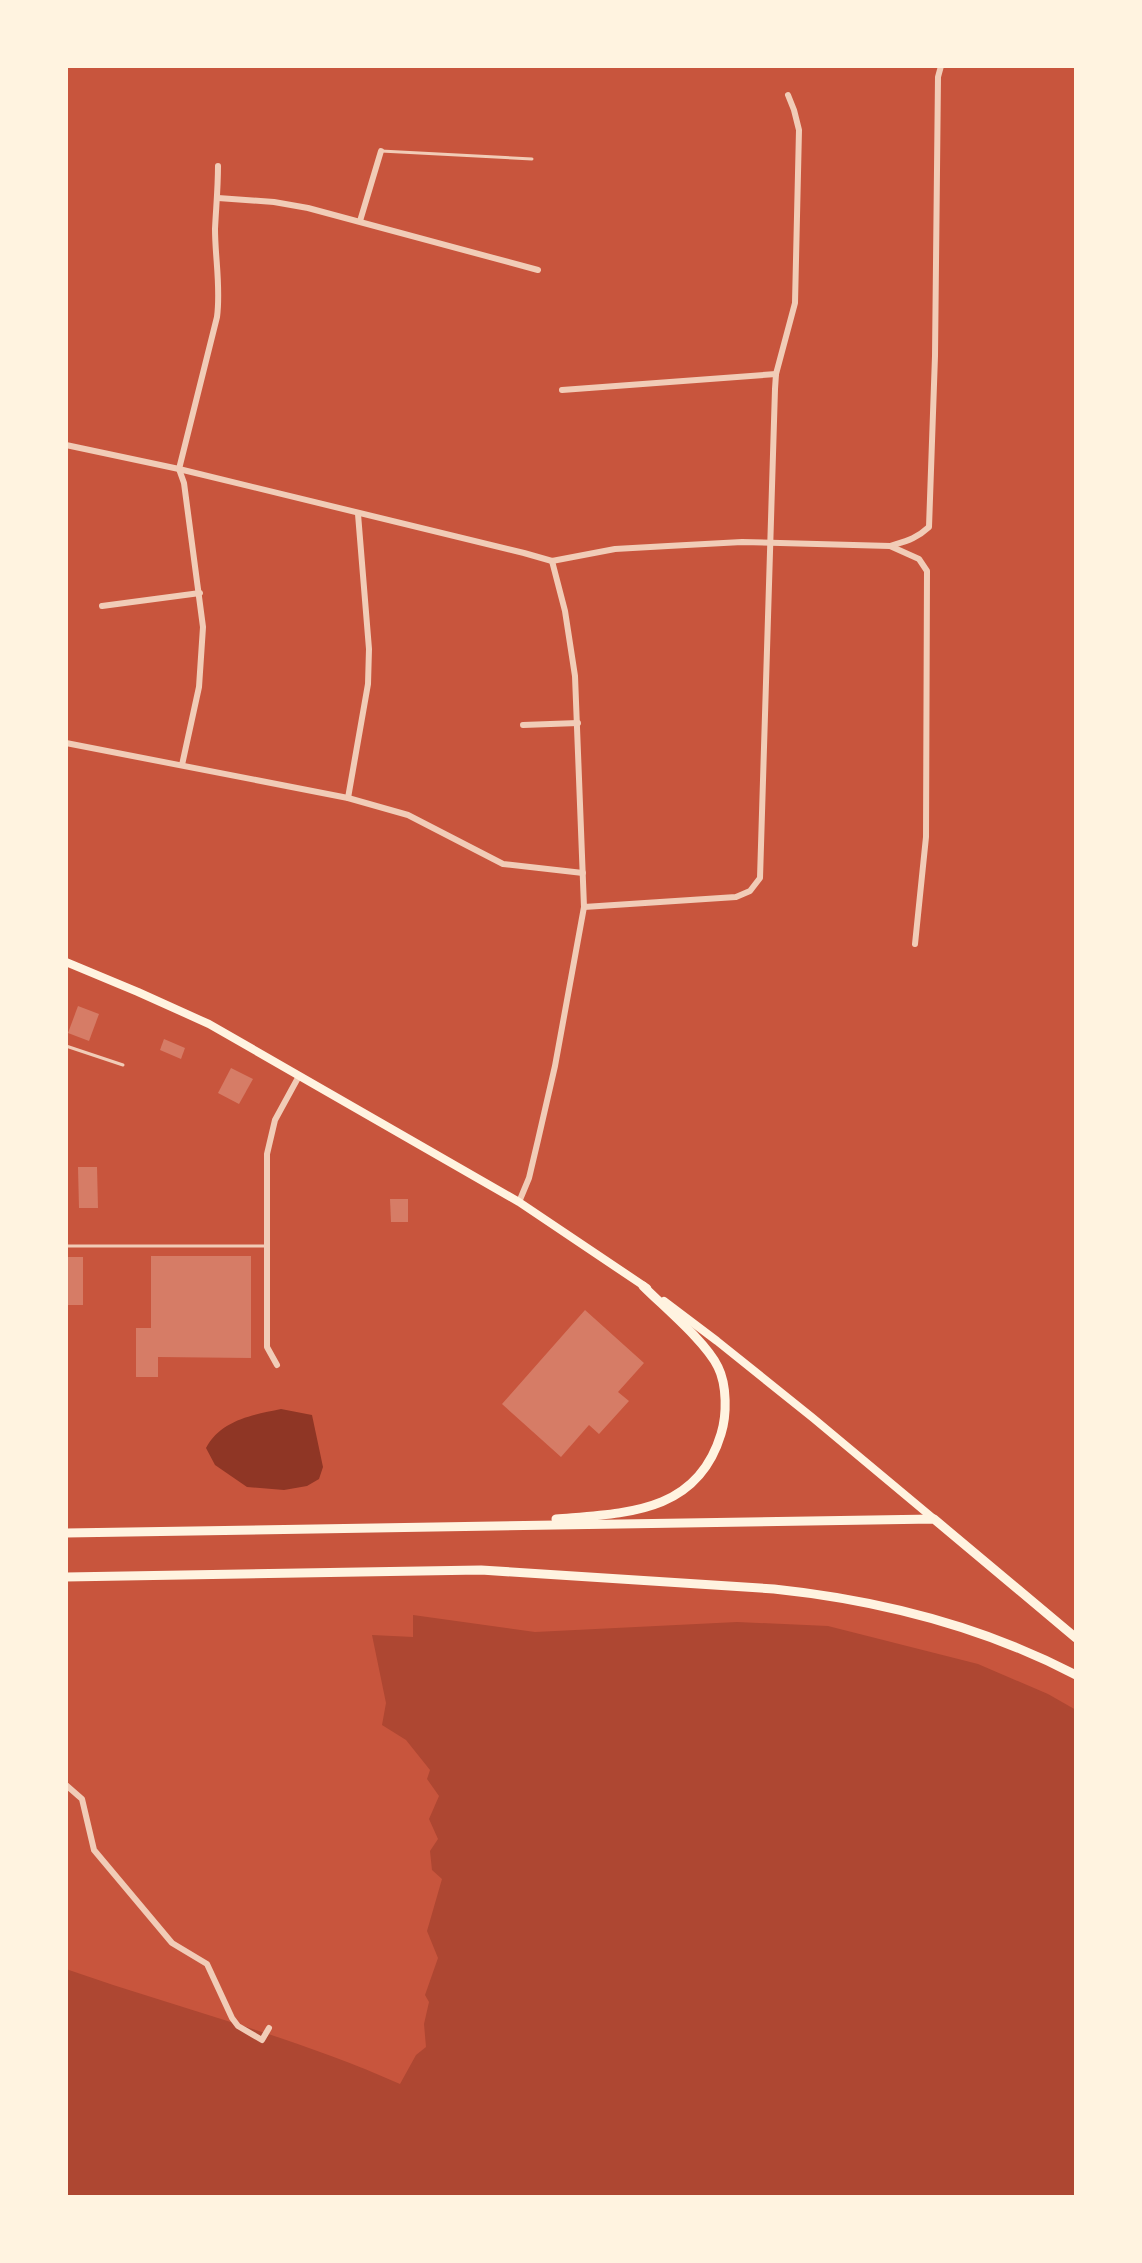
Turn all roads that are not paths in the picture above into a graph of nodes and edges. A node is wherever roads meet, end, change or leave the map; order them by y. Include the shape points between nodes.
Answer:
1 (941, 66) edge
2 (788, 95) dead end
3 (381, 151) joint
4 (532, 159) dead end
5 (218, 166) dead end
6 (218, 198) junction
7 (360, 221) junction
8 (538, 270) dead end
9 (776, 374) junction
10 (562, 390) dead end
11 (66, 445) edge
12 (179, 469) junction
13 (358, 514) junction
14 (770, 543) junction
15 (890, 546) junction
16 (552, 561) junction
17 (200, 593) junction
18 (102, 606) dead end
19 (578, 723) junction
20 (523, 725) dead end
21 (66, 743) edge
22 (182, 765) junction
23 (348, 798) junction
24 (583, 873) junction
25 (584, 907) junction
26 (915, 944) dead end
27 (66, 962) edge
28 (66, 1046) edge
29 (123, 1065) dead end
30 (299, 1076) junction
31 (519, 1202) junction
32 (66, 1246) edge
33 (267, 1246) junction
34 (643, 1286) junction
35 (277, 1365) dead end
36 (934, 1519) junction
37 (480, 1525) junction
38 (66, 1533) edge
39 (66, 1577) edge
40 (1076, 1638) edge
41 (1076, 1675) edge
42 (66, 1785) edge
43 (269, 2028) dead end

1 - 15 street via 929,527
2 - 9 street via 799,130 795,303
3 - 4 lane
3 - 7 street
5 - 6 street
6 - 7 street via 274,202
6 - 12 street via 217,317
7 - 8 street
9 - 10 street
9 - 14 street
11 - 12 street
12 - 13 street
12 - 17 street
13 - 16 street
13 - 23 street via 368,684
14 - 15 street
14 - 16 street via 615,549
14 - 25 street via 760,878 736,897
15 - 26 street via 919,559 927,571 926,837
16 - 19 street via 571,642
17 - 18 street
17 - 22 street via 202,669
19 - 20 street
19 - 24 street
21 - 22 street
22 - 23 street
23 - 24 street via 408,815 503,864
24 - 25 street
25 - 31 street via 555,1066
27 - 30 main road via 209,1024
28 - 29 lane
30 - 31 main road
30 - 33 street via 275,1120 269,1144
31 - 34 main road
32 - 33 lane
33 - 35 street via 267,1347
34 - 36 main road
34 - 37 main road via 719,1368 723,1429 707,1467 691,1484 649,1508
36 - 37 main road
36 - 40 main road
37 - 38 main road
39 - 41 main road via 481,1570 774,1589 921,1615 1023,1650
42 - 43 street via 82,1799 94,1850 172,1943 207,1964 238,2026 262,2040

